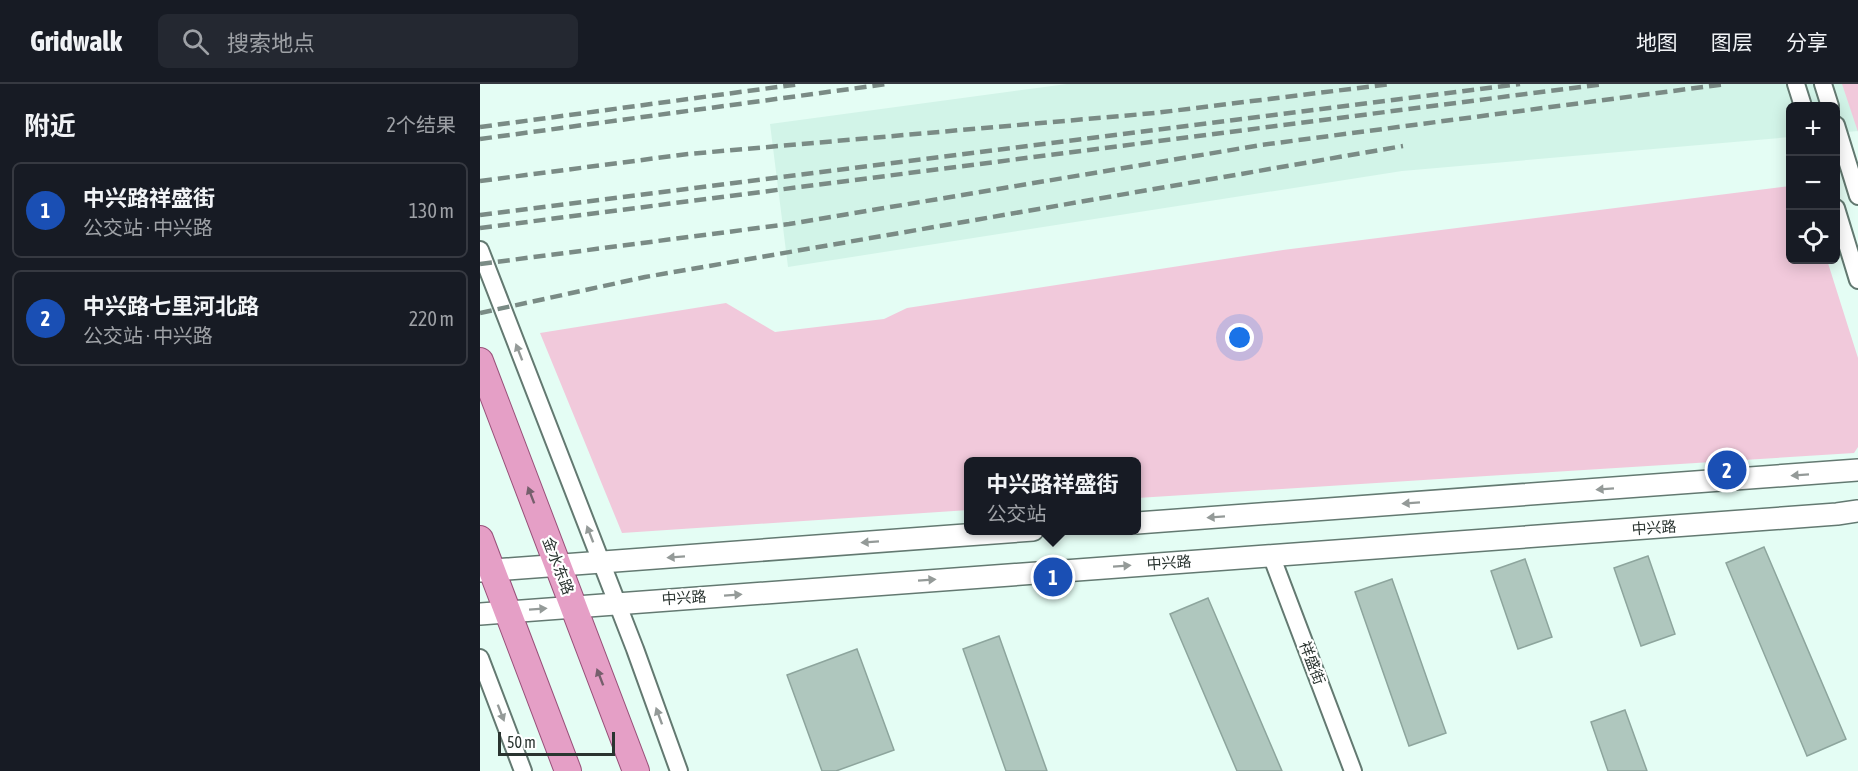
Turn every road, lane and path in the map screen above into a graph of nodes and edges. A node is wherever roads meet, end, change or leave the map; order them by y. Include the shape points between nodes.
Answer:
1 (1796, 84) edge
2 (1823, 84) edge
3 (1802, 102) edge
4 (1829, 102) edge
5 (1840, 138) edge
6 (1858, 196) edge
7 (1837, 210) edge
8 (480, 250) edge
9 (1858, 280) edge
10 (480, 361) edge
11 (1858, 470) edge
12 (1858, 511) edge
13 (1141, 523) edge
14 (977, 535) edge
15 (480, 539) edge
16 (1271, 555) junction
17 (601, 562) junction
18 (558, 566) junction
19 (486, 571) edge
20 (617, 603) junction
21 (573, 607) junction
22 (508, 612) junction
23 (480, 614) edge
24 (480, 658) edge
25 (523, 771) edge
26 (568, 771) edge
27 (636, 771) edge
28 (679, 771) edge
29 (1353, 771) edge

1 - 3 street
2 - 4 street
5 - 6 street
7 - 9 street
17 -> 8 street
18 -> 10 main road, 金水东路
11 -> 13 street
12 - 16 street, 中兴路
14 -> 17 street
15 - 19 main road
20 -> 16 street, 中兴路
16 - 29 street, 祥盛街
17 - 18 street
17 - 20 street
18 - 19 street
18 - 21 main road, 金水东路
19 - 22 main road
20 - 21 street, 中兴路
28 -> 20 street
22 -> 21 street, 中兴路
27 -> 21 main road, 金水东路
22 - 23 street, 中兴路
22 - 26 main road
24 -> 25 street

